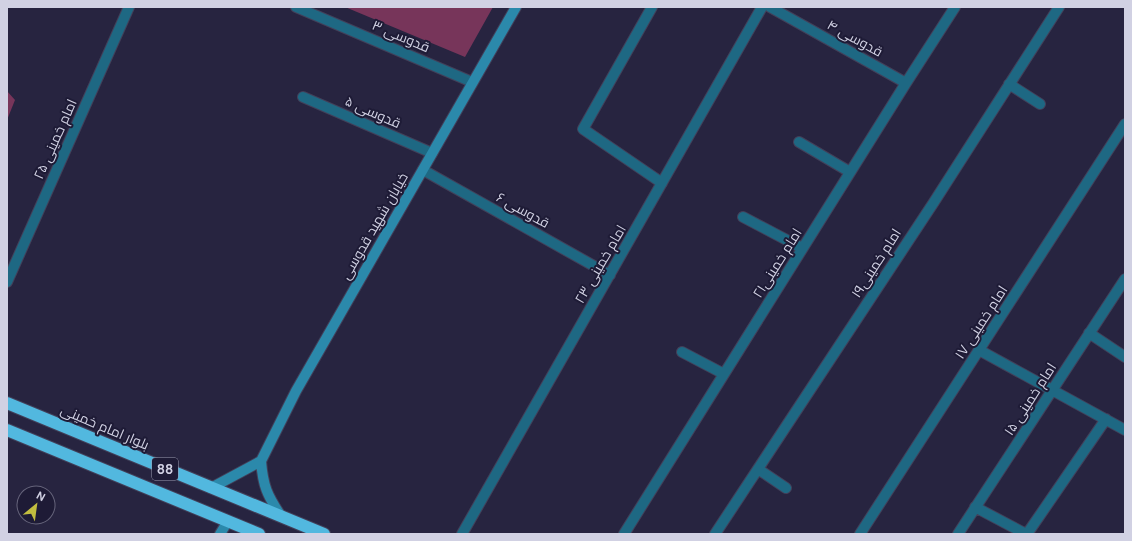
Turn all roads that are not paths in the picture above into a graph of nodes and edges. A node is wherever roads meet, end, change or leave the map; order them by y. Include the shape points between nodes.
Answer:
1 (129, 7) edge
2 (296, 7) edge
3 (516, 7) edge
4 (652, 7) edge
5 (762, 7) edge
6 (770, 7) edge
7 (955, 7) edge
8 (1060, 7) edge
9 (472, 82) junction
10 (906, 83) junction
11 (1009, 84) junction
12 (303, 97) dead end
13 (1040, 104) dead end
14 (1125, 124) edge
15 (799, 142) dead end
16 (432, 153) junction
17 (423, 170) junction
18 (850, 172) junction
19 (662, 183) junction
20 (743, 217) dead end
21 (802, 248) junction
22 (610, 275) junction
23 (1125, 278) edge
24 (7, 282) edge
25 (1089, 333) junction
26 (979, 350) junction
27 (682, 352) dead end
28 (1125, 357) edge
29 (724, 374) junction
30 (1052, 390) junction
31 (7, 403) edge
32 (1106, 419) junction
33 (7, 430) edge
34 (1125, 430) edge
35 (261, 461) junction
36 (758, 469) junction
37 (211, 488) junction
38 (786, 488) dead end
39 (975, 507) junction
40 (281, 516) junction
41 (228, 521) junction
42 (220, 534) edge
43 (260, 534) edge
44 (324, 534) edge
45 (462, 534) edge
46 (624, 534) edge
47 (715, 534) edge
48 (860, 534) edge
49 (958, 534) edge
50 (1026, 534) edge

1 - 24 street, امام خمینی ۲۵
2 - 9 street, قدوسی ۳
3 - 9 main road, خیابان شهید قدوسی
4 - 19 street via 583,129
5 - 19 street, امام خمینی ۲۳
6 - 10 street, قدوسی ۴
7 - 10 street, امام خمینی۲۱
8 - 11 street, امام خمینی۱۹
9 - 16 main road, خیابان شهید قدوسی
10 - 18 street, امام خمینی۲۱
11 - 13 street
11 - 36 street, امام خمینی۱۹
12 - 16 street, قدوسی ۵
14 - 26 street, امام خمینی ۱۷
15 - 18 street
16 - 17 main road, خیابان شهید قدوسی
17 - 22 street, قدوسی ۶
17 - 35 main road, خیابان شهید قدوسی via 296,391
18 - 21 street, امام خمینی۲۱
19 - 22 street, امام خمینی ۲۳
20 - 21 street
21 - 29 street, امام خمینی۲۱
22 - 45 street, امام خمینی ۲۳
23 - 25 street, امام خمینی ۱۵
25 - 28 street
25 - 30 street, امام خمینی ۱۵
26 - 30 street
26 - 48 street, امام خمینی ۱۷
27 - 29 street
29 - 46 street, امام خمینی۲۱
30 - 32 street
30 - 39 street, امام خمینی ۱۵
31 - 37 highway, بلوار امام خمینی / 88
32 - 34 street
32 - 50 street
33 - 41 highway, 88
35 - 37 main road
35 - 40 main road via 262,477 268,497
36 - 38 street
36 - 47 street, امام خمینی۱۹
37 - 40 highway, بلوار امام خمینی / 88
39 - 49 street, امام خمینی ۱۵
39 - 50 street
40 - 44 highway, بلوار امام خمینی / 88
41 - 42 main road
41 - 43 highway, 88

